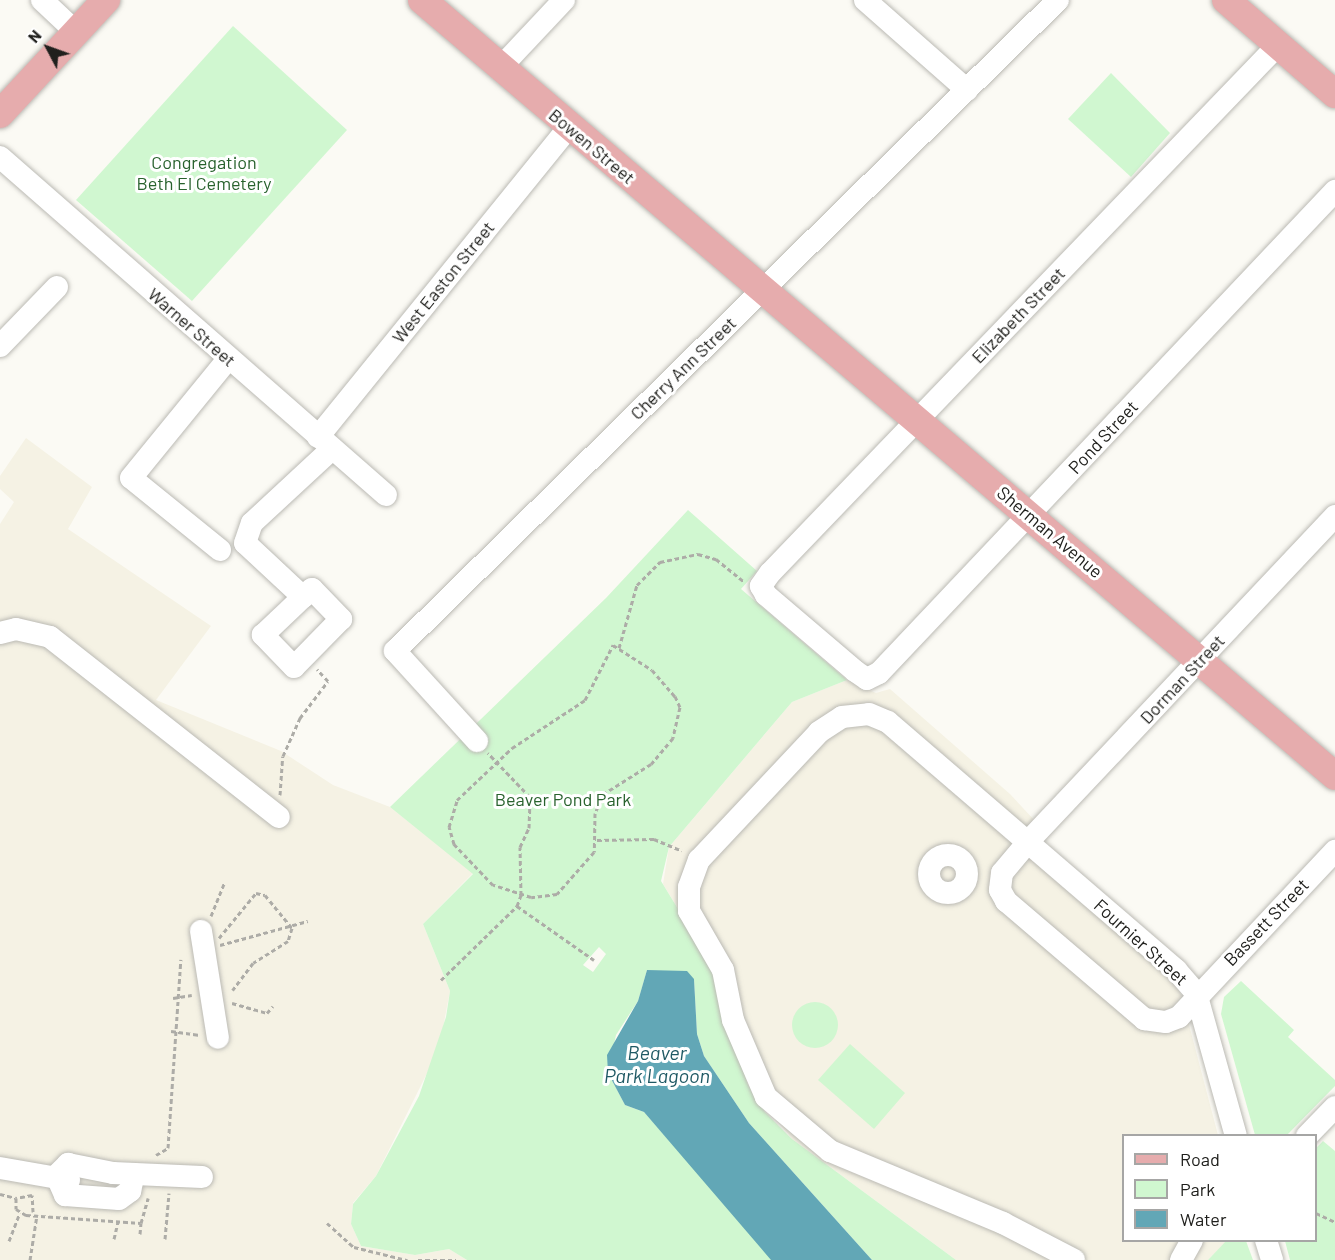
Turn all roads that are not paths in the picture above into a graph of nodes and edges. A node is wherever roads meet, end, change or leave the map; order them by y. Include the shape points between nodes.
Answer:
1 (42, 0) edge
2 (105, 0) edge
3 (422, 0) edge
4 (564, 0) edge
5 (865, 0) edge
6 (1058, 0) edge
7 (1226, 0) edge
8 (76, 32) junction
9 (1278, 45) junction
10 (501, 67) junction
11 (967, 90) junction
12 (1335, 94) edge
13 (0, 114) edge
14 (569, 127) junction
15 (0, 157) edge
16 (1335, 190) edge
17 (57, 287) dead end
18 (764, 290) junction
19 (0, 346) edge
20 (228, 359) junction
21 (917, 419) junction
22 (325, 443) junction
23 (386, 495) dead end
24 (1029, 514) junction
25 (1335, 516) edge
26 (246, 538) junction
27 (303, 597) junction
28 (0, 633) edge
29 (1200, 660) junction
30 (867, 679) joint
31 (477, 741) dead end
32 (1335, 776) edge
33 (279, 817) road end
34 (1028, 842) junction
35 (1335, 851) edge
36 (967, 876) dead end
37 (1000, 885) junction
38 (209, 935) road end
39 (1196, 993) junction
40 (211, 1037) road end
41 (1335, 1107) edge
42 (1235, 1134) edge
43 (1309, 1134) edge
44 (0, 1168) edge
45 (202, 1177) dead end
46 (1191, 1242) edge
47 (1267, 1242) edge
48 (1074, 1260) edge
49 (1181, 1260) edge
50 (1272, 1260) edge

1 - 8 street
2 - 8 main road
3 - 10 main road, Bowen Street
4 - 10 street
5 - 11 street
6 - 11 street, Cherry Ann Street
7 - 9 main road
8 - 13 main road
9 - 12 main road
9 - 21 street, Elizabeth Street
10 - 14 main road, Bowen Street
11 - 18 street, Cherry Ann Street
14 - 18 main road, Bowen Street
14 - 22 street, West Easton Street
15 - 20 street, Warner Street
16 - 24 street, Pond Street
17 - 19 street
18 - 21 main road, Sherman Avenue
18 - 31 street, Cherry Ann Street via 395,651
20 - 22 street, Warner Street
20 - 26 street via 131,478 214,551
21 - 24 main road, Sherman Avenue
21 - 30 street, Elizabeth Street via 761,586
22 - 23 street, Warner Street
22 - 26 street, West Easton Street via 252,523
24 - 29 main road, Sherman Avenue
24 - 30 street, Pond Street via 879,673
25 - 29 street, Dorman Street
26 - 27 street via 244,543
27 - 27 street via 263,635 294,667 341,619 312,589
28 - 33 street via 16,629 50,637
29 - 32 main road, Sherman Avenue
29 - 34 street, Dorman Street
34 - 37 street, Dorman Street via 1005,869
34 - 39 street, Fournier Street
34 - 48 street, Fournier Street via 912,740 869,714 842,717 819,732 699,860 689,887 689,910 723,970 733,1020 766,1097 779,1113 830,1152 1003,1223
35 - 39 street, Bassett Street
36 - 37 street
37 - 39 street, Bassett Street via 1006,901 1146,1020 1176,1019
38 - 40 street
39 - 42 street, Fournier Street
41 - 43 street
44 - 45 street via 96,1181 124,1174
46 - 49 street
47 - 50 street

